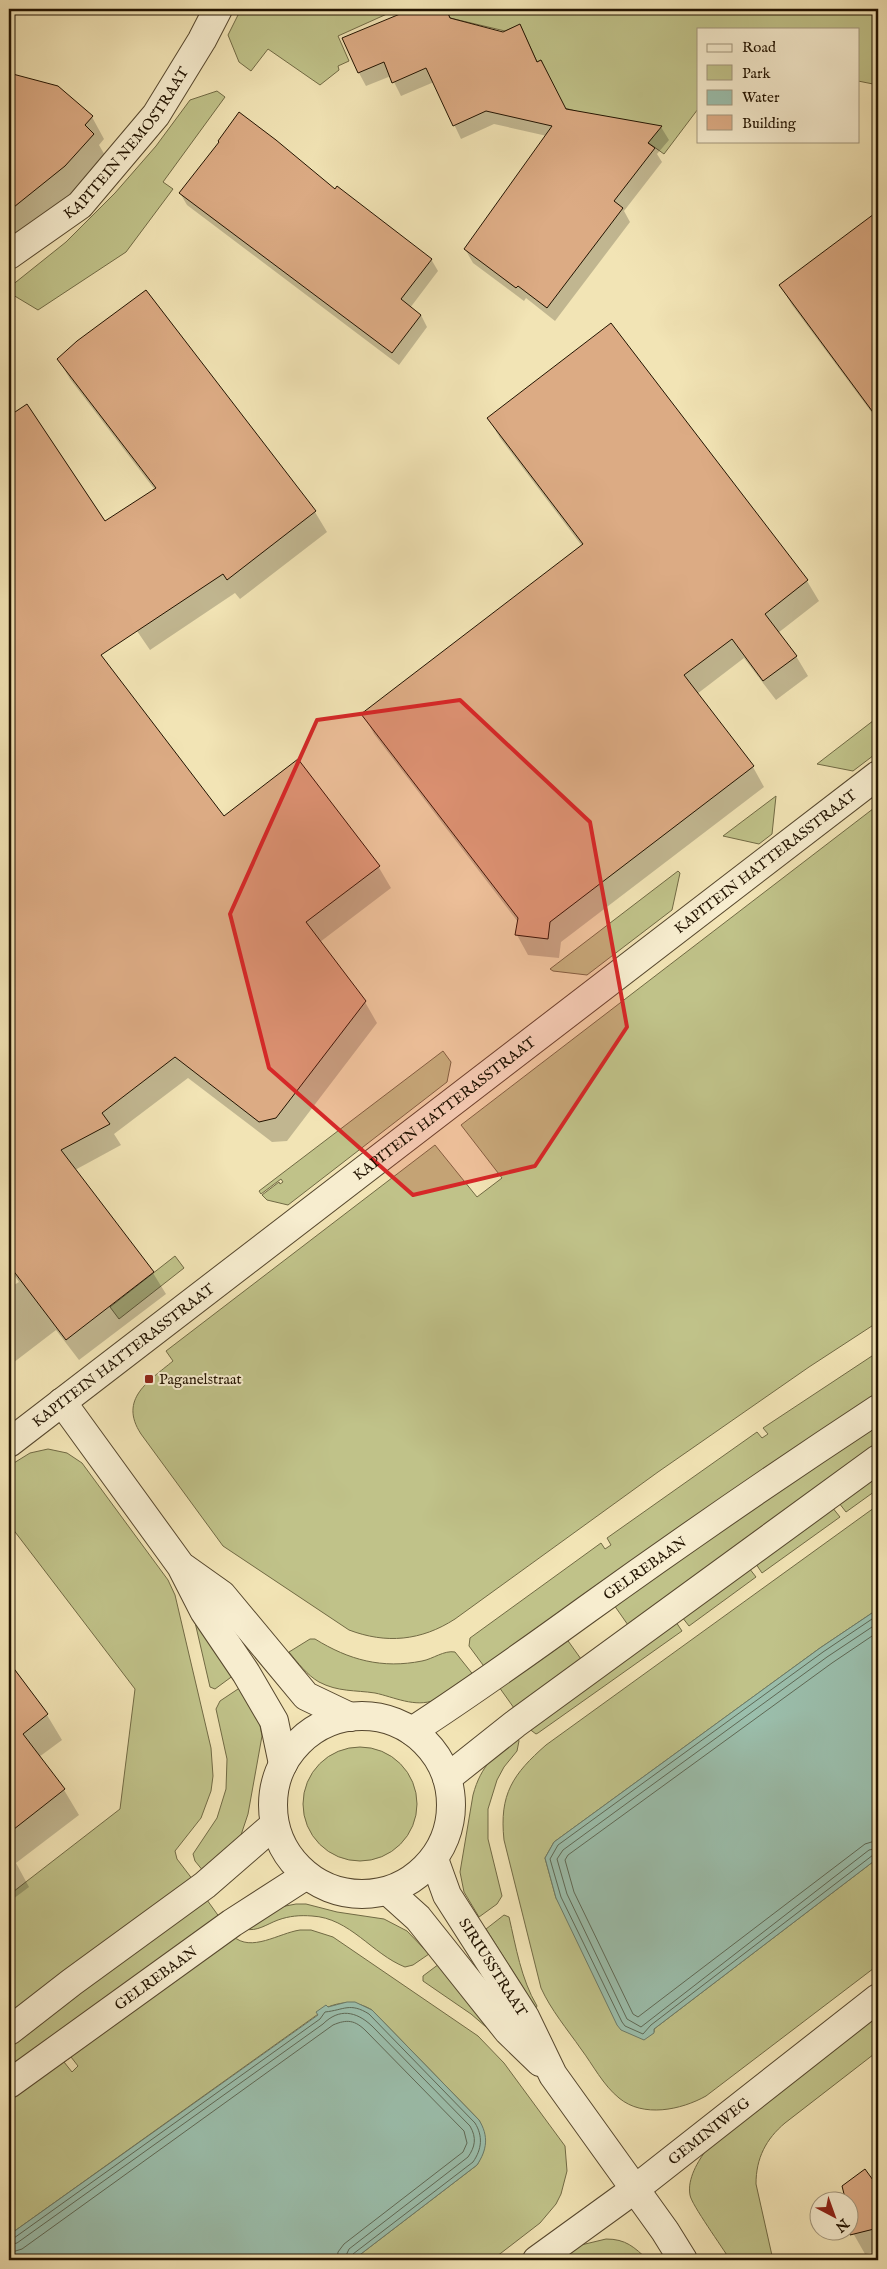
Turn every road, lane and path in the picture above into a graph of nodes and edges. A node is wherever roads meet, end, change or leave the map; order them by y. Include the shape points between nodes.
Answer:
1 (218, 9) edge
2 (9, 255) edge
3 (878, 775) edge
4 (62, 1402) junction
5 (878, 1409) edge
6 (9, 1442) edge
7 (878, 1459) edge
8 (181, 1566) junction
9 (350, 1717) junction
10 (412, 1731) junction
11 (282, 1764) junction
12 (447, 1778) junction
13 (274, 1825) junction
14 (434, 1859) junction
15 (305, 1876) junction
16 (388, 1891) junction
17 (878, 1998) edge
18 (9, 2031) edge
19 (553, 2075) junction
20 (9, 2084) edge
21 (635, 2190) junction
22 (537, 2260) edge
23 (683, 2260) edge

1 - 2 street, KAPITEIN NEMOSTRAAT via 156,115 80,205
3 - 4 street, KAPITEIN HATTERASSTRAAT
4 - 6 street, KAPITEIN HATTERASSTRAAT
4 - 8 street
5 - 10 street, GELREBAAN
7 - 12 street via 515,1724
8 - 9 street via 222,1595 306,1696
8 - 11 street via 204,1611 274,1721
9 - 10 street via 371,1716 393,1721
9 - 11 street via 329,1722 310,1732 294,1746
10 - 12 street via 433,1751
11 - 13 street via 272,1804
12 - 14 street via 452,1806 447,1834
13 - 15 street via 285,1853
13 - 18 street via 205,1885
14 - 16 street via 414,1878
14 - 19 street, SIRIUSSTRAAT via 447,1895 525,2017
15 - 16 street via 331,1890 359,1895
15 - 20 street, GELREBAAN via 232,1923
16 - 19 street, SIRIUSSTRAAT via 418,1918 508,2031
17 - 21 street, GEMINIWEG
19 - 21 street, SIRIUSSTRAAT
21 - 22 street, GEMINIWEG
21 - 23 street, SIRIUSSTRAAT

